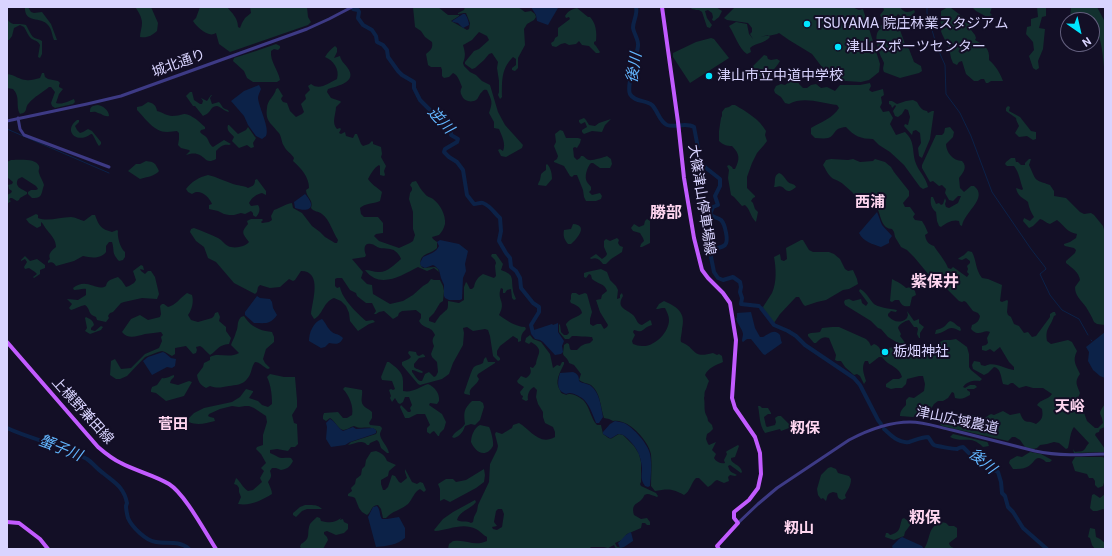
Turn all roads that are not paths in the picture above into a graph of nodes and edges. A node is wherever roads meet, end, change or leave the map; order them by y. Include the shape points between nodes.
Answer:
1 (352, 7) edge
2 (662, 7) edge
3 (18, 118) junction
4 (7, 120) edge
5 (109, 167) dead end
6 (7, 342) edge
7 (1105, 454) edge
8 (7, 522) edge
9 (738, 523) junction
10 (717, 548) edge
11 (48, 549) edge
12 (216, 549) edge

1 - 3 street, 城北通り via 307,29 112,99
2 - 9 main road, 大篠津山停車場線 via 690,218 701,267 728,298 732,311 736,344 733,403 755,437 760,453 759,484 752,497 734,512 734,518
3 - 4 street, 城北通り
3 - 5 street via 24,135
6 - 12 main road, 上横野兼田線 via 98,447 121,464 164,482 176,490
7 - 9 street, 津山広域農道 via 1045,452 915,422 886,425 859,435 823,457 771,492
8 - 11 main road via 19,523 40,539
9 - 10 main road

